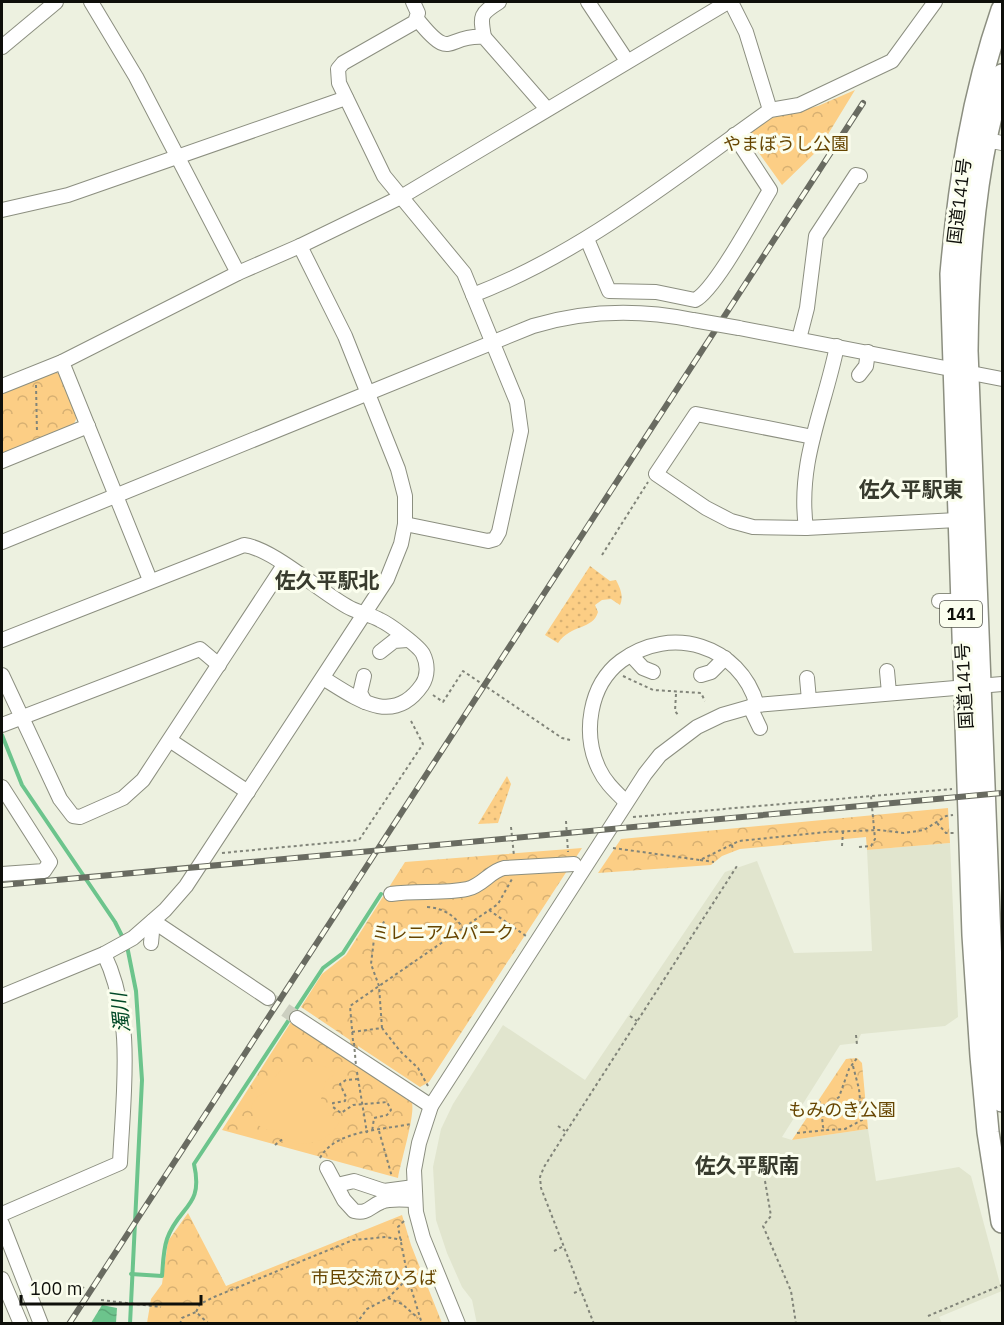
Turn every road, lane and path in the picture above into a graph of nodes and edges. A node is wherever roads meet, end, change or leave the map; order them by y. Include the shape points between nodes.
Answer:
1 (56, 2) edge
2 (91, 2) edge
3 (413, 2) edge
4 (499, 2) edge
5 (588, 2) edge
6 (730, 2) edge
7 (935, 2) edge
8 (1002, 10) edge
9 (417, 19) junction
10 (484, 37) junction
11 (2, 47) edge
12 (627, 60) junction
13 (1002, 75) edge
14 (346, 98) junction
15 (547, 109) junction
16 (770, 110) junction
17 (734, 135) junction
18 (994, 141) edge
19 (176, 158) junction
20 (860, 176) dead end
21 (401, 197) junction
22 (2, 210) edge
23 (587, 239) junction
24 (300, 246) junction
25 (238, 273) junction
26 (473, 295) junction
27 (799, 339) junction
28 (492, 342) junction
29 (837, 346) junction
30 (868, 352) junction
31 (62, 362) junction
32 (960, 370) junction
33 (32, 374) junction
34 (859, 375) dead end
35 (1002, 379) edge
36 (2, 386) edge
37 (367, 394) junction
38 (88, 426) junction
39 (813, 437) junction
40 (42, 444) junction
41 (2, 461) edge
42 (656, 474) junction
43 (117, 496) junction
44 (957, 520) junction
45 (405, 524) junction
46 (806, 528) junction
47 (2, 542) edge
48 (602, 555) dead end
49 (284, 566) junction
50 (150, 580) junction
51 (939, 601) dead end
52 (961, 601) junction
53 (364, 615) junction
54 (2, 640) edge
55 (407, 640) junction
56 (380, 652) dead end
57 (631, 655) junction
58 (725, 658) junction
59 (219, 665) junction
60 (887, 671) dead end
61 (653, 672) dead end
62 (617, 673) dead end
63 (2, 675) edge
64 (701, 675) dead end
65 (364, 676) dead end
66 (323, 678) junction
67 (807, 678) dead end
68 (983, 685) edge
69 (889, 693) junction
70 (676, 694) junction
71 (433, 695) dead end
72 (705, 700) dead end
73 (809, 700) junction
74 (365, 702) junction
75 (754, 706) junction
76 (678, 716) dead end
77 (21, 718) junction
78 (410, 719) dead end
79 (4, 724) edge
80 (760, 728) dead end
81 (570, 740) dead end
82 (171, 741) junction
83 (2, 787) edge
84 (952, 789) dead end
85 (248, 792) junction
86 (871, 796) junction
87 (625, 801) junction
88 (953, 814) dead end
89 (633, 817) dead end
90 (566, 821) dead end
91 (937, 823) junction
92 (511, 827) dead end
93 (875, 830) junction
94 (843, 832) junction
95 (954, 833) dead end
96 (732, 845) junction
97 (842, 846) dead end
98 (859, 847) dead end
99 (610, 848) dead end
100 (733, 851) dead end
101 (222, 853) dead end
102 (700, 860) junction
103 (714, 862) dead end
104 (572, 864) joint
105 (736, 866) dead end
106 (516, 867) junction
107 (2, 874) edge
108 (391, 894) dead end
109 (427, 907) dead end
110 (489, 910) junction
111 (385, 920) dead end
112 (153, 921) junction
113 (463, 928) junction
114 (526, 937) dead end
115 (151, 943) dead end
116 (109, 952) junction
117 (379, 986) junction
118 (2, 996) edge
119 (268, 998) tunnel mouth
120 (630, 1016) dead end
121 (297, 1018) tunnel mouth
122 (638, 1021) junction
123 (382, 1028) junction
124 (352, 1032) junction
125 (856, 1035) dead end
126 (856, 1045) dead end
127 (857, 1058) dead end
128 (356, 1066) dead end
129 (853, 1066) junction
130 (428, 1087) dead end
131 (864, 1092) dead end
132 (859, 1094) junction
133 (818, 1101) dead end
134 (1002, 1101) edge
135 (362, 1103) junction
136 (431, 1106) junction
137 (826, 1107) junction
138 (411, 1125) dead end
139 (558, 1126) dead end
140 (827, 1130) junction
141 (379, 1131) junction
142 (372, 1132) junction
143 (566, 1132) junction
144 (368, 1133) junction
145 (797, 1133) dead end
146 (284, 1138) dead end
147 (275, 1145) dead end
148 (322, 1166) joint
149 (765, 1181) dead end
150 (337, 1185) junction
151 (410, 1192) junction
152 (2, 1214) edge
153 (406, 1219) dead end
154 (1002, 1221) edge
155 (2, 1224) edge
156 (402, 1240) junction
157 (5, 1244) edge
158 (564, 1246) junction
159 (554, 1251) dead end
160 (408, 1278) junction
161 (2, 1279) edge
162 (78, 1284) dead end
163 (1002, 1285) edge
164 (84, 1288) dead end
165 (581, 1290) junction
166 (211, 1293) dead end
167 (574, 1293) dead end
168 (214, 1297) junction
169 (388, 1298) junction
170 (6, 1299) edge
171 (101, 1300) dead end
172 (161, 1306) dead end
173 (195, 1312) junction
174 (928, 1316) dead end
175 (422, 1322) edge
176 (21, 1323) edge
177 (41, 1323) edge
178 (180, 1323) edge
179 (209, 1323) edge
180 (356, 1323) edge
181 (458, 1323) edge
182 (594, 1323) edge
183 (796, 1323) edge

1 - 11 street
2 - 19 street via 136,77
3 - 9 street
4 - 10 street via 483,13 480,20
5 - 12 street
6 - 12 street
6 - 16 street via 746,32
7 - 16 street via 892,61 799,105
8 - 32 highway, 国道141号 / 141 via 979,86 962,167 951,274
9 - 10 street via 440,43 451,45
9 - 14 street via 340,66 337,75
10 - 15 street
12 - 15 street
13 - 18 highway, 国道141号 / 141
14 - 19 street
14 - 21 street via 384,176
15 - 21 street
16 - 17 street
17 - 23 street
17 - 23 street via 770,190 700,298 609,291
18 - 32 highway, 国道141号 / 141 via 977,196
19 - 22 street via 68,195
19 - 25 street
20 - 27 street via 856,175 816,236
21 - 24 street
21 - 26 street via 458,264
23 - 26 street via 527,272
24 - 25 street
24 - 37 street via 345,336
25 - 31 street
26 - 28 street
27 - 28 street, bridge via 653,313 593,313 549,321
27 - 29 street
28 - 37 street
28 - 45 street via 517,402 521,422 499,532 488,541
29 - 30 street
29 - 39 street
30 - 32 street
30 - 34 street via 866,366
31 - 33 street
31 - 38 street
32 - 35 street
32 - 44 highway, 国道141号 / 141
32 - 68 highway, 国道141号 / 141
33 - 36 street
33 - 40 path via 37,432
37 - 43 street
37 - 45 street via 398,469 405,496
38 - 40 street
38 - 43 street
39 - 42 street via 696,414
39 - 46 street via 804,476
40 - 41 street
42 - 46 street via 731,521 753,527
42 - 48 path
43 - 47 street
43 - 50 street
44 - 46 street
44 - 52 highway, 国道141号 / 141
45 - 53 street via 395,563
49 - 50 street via 264,551 244,545
49 - 53 street
49 - 59 street
50 - 54 street
51 - 52 street
52 - 68 highway, 国道141号 / 141
53 - 55 street via 381,620
53 - 66 street
55 - 56 street via 394,641
55 - 74 street via 423,654 426,666 425,680 415,695 393,707
57 - 58 street via 653,646 678,643 701,646
57 - 61 street
57 - 87 street via 605,679 592,706 590,722 592,749 599,770
58 - 64 street via 711,672
58 - 75 street via 752,686
59 - 77 street via 200,649
59 - 82 street
60 - 69 street
62 - 70 path via 653,690
63 - 77 street
65 - 74 street via 360,693
66 - 74 street
66 - 85 street via 289,742
67 - 73 street
68 - 69 street
68 - 134 highway, 国道141号 / 141 via 993,1016
68 - 154 highway, 国道141号 / 141 via 978,1028
69 - 73 street
70 - 72 path via 700,693
70 - 76 path
71 - 81 path via 443,702 463,671
73 - 75 street
75 - 80 street
75 - 87 street via 722,715 678,741 660,755
77 - 79 street
77 - 82 street via 46,773 70,813 80,817 123,798 143,780
78 - 101 path via 423,744 359,840
82 - 85 street
83 - 107 street via 50,862 44,871
84 - 86 path
85 - 112 street via 189,893
86 - 89 path
86 - 93 path
87 - 136 street
88 - 91 path
90 - 104 path
91 - 93 path via 904,833
91 - 95 path via 946,833
92 - 106 path
93 - 94 path
93 - 98 path via 871,846
94 - 96 path via 739,841
94 - 97 path
96 - 100 path
96 - 102 path
99 - 102 path
102 - 103 path
104 - 106 street
105 - 122 path
106 - 108 street via 495,870 466,889
106 - 110 path via 509,888
109 - 113 path via 442,909
110 - 113 path
110 - 114 path
111 - 117 path via 374,939 371,964
112 - 115 street
112 - 116 street
112 - 119 street
113 - 117 path
116 - 118 street
116 - 152 street via 123,1044 120,1163
117 - 123 path
117 - 124 path via 350,1006
120 - 122 path
121 - 136 street
122 - 143 path
123 - 124 path
123 - 130 path via 418,1068
124 - 128 path, bridge
125 - 126 path
127 - 129 path
129 - 132 path
129 - 137 path via 839,1096
131 - 132 path
132 - 140 path via 864,1115 856,1125
133 - 137 path
135 - 135 path via 341,1113 333,1107 333,1103 345,1101 340,1084 353,1078 358,1079
135 - 142 path via 390,1104 387,1115 374,1118
135 - 144 path
136 - 151 street via 418,1143
137 - 140 path via 822,1123
138 - 141 path
139 - 143 path
140 - 145 path
141 - 142 path
141 - 151 path via 391,1177
142 - 144 path
143 - 158 path via 540,1177
144 - 148 path via 342,1137 325,1149
146 - 147 path
148 - 150 street
149 - 183 path via 771,1216 763,1226 791,1291
150 - 151 street via 354,1181 384,1191
150 - 151 street via 348,1206 362,1213
151 - 181 street via 423,1238
153 - 156 path via 398,1227
155 - 157 street
156 - 160 path
156 - 168 path via 353,1240
157 - 177 street
158 - 159 path
158 - 165 path
160 - 169 path
160 - 175 path
161 - 170 street
162 - 164 path
163 - 174 path
165 - 167 path
165 - 182 path
166 - 168 path
168 - 173 path via 200,1304
169 - 175 path via 402,1304
169 - 180 path via 371,1305
170 - 176 street
171 - 172 path
173 - 178 path
173 - 179 path

